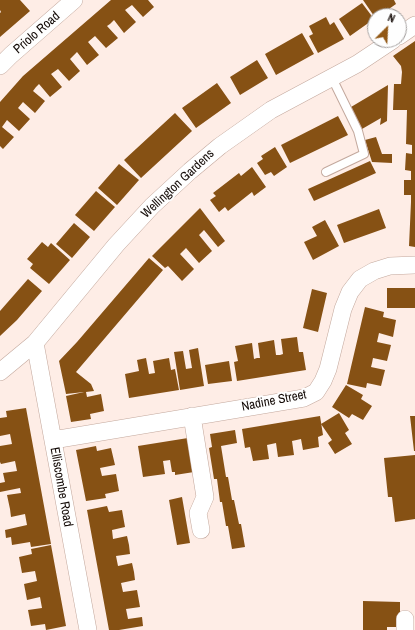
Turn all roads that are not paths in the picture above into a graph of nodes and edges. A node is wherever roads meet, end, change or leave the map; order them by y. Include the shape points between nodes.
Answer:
1 (74, 0) edge
2 (381, 48) edge
3 (0, 66) edge
4 (332, 78) junction
5 (326, 172) dead end
6 (415, 265) edge
7 (35, 343) junction
8 (0, 372) edge
9 (192, 416) junction
10 (53, 440) junction
11 (201, 530) dead end
12 (88, 630) edge

1 - 3 street, Priolo Road
2 - 4 street, Wellington Gardens
4 - 5 lane via 358,131 364,154
4 - 7 street, Wellington Gardens via 271,110 190,171 152,206 116,245
6 - 9 street, Nadine Street via 390,266 360,279 350,292 343,309 328,369 316,392 304,398
7 - 8 street, Wellington Gardens
7 - 10 street, Elliscombe Road
9 - 10 street, Nadine Street
9 - 11 street via 205,497 198,513
10 - 12 street, Elliscombe Road

